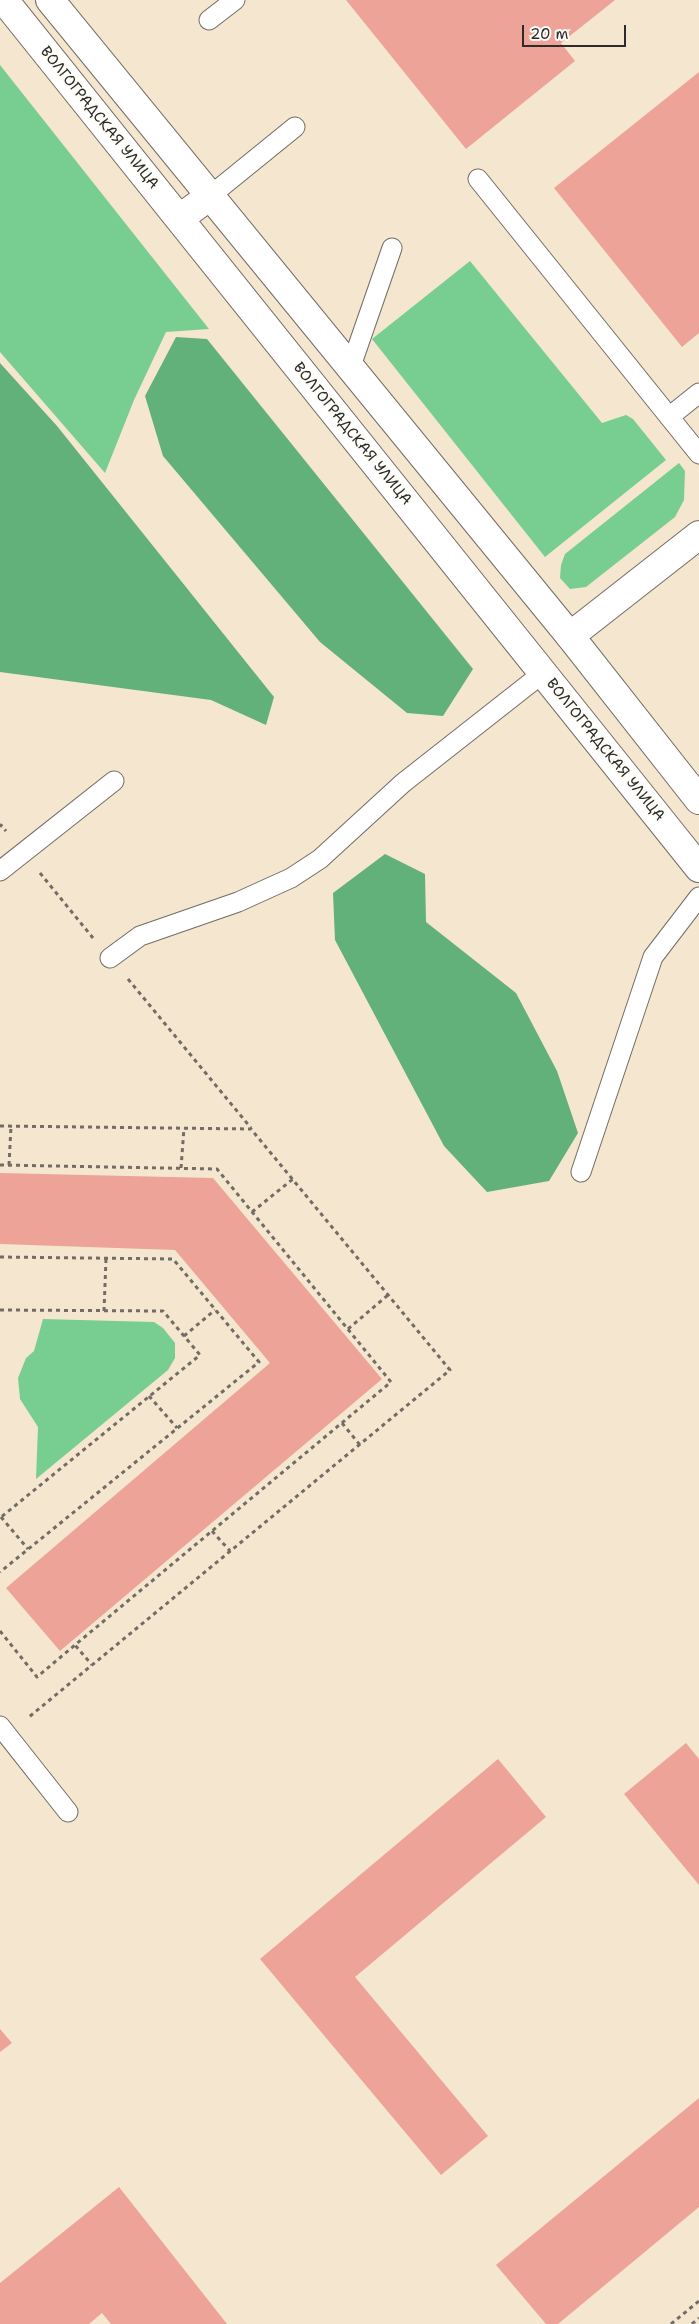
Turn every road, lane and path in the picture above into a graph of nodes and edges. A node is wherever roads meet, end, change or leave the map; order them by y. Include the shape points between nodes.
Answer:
1 (4, 0) edge
2 (50, 0) edge
3 (235, 0) edge
4 (209, 20) dead end
5 (295, 127) dead end
6 (478, 179) dead end
7 (210, 196) junction
8 (180, 218) junction
9 (392, 248) dead end
10 (350, 369) junction
11 (699, 393) edge
12 (669, 417) junction
13 (699, 454) edge
14 (699, 535) edge
15 (570, 636) junction
16 (543, 673) junction
17 (114, 780) dead end
18 (699, 800) edge
19 (699, 868) edge
20 (0, 871) edge
21 (699, 898) edge
22 (110, 958) dead end
23 (0, 1126) edge
24 (11, 1126) junction
25 (184, 1128) junction
26 (0, 1165) edge
27 (8, 1165) junction
28 (181, 1168) junction
29 (581, 1172) dead end
30 (293, 1179) junction
31 (252, 1212) junction
32 (0, 1257) edge
33 (106, 1259) junction
34 (388, 1295) junction
35 (0, 1310) edge
36 (215, 1310) junction
37 (104, 1311) junction
38 (348, 1329) junction
39 (184, 1336) junction
40 (149, 1396) junction
41 (342, 1423) junction
42 (177, 1428) junction
43 (360, 1444) junction
44 (1, 1517) edge
45 (212, 1532) junction
46 (28, 1550) junction
47 (230, 1552) junction
48 (0, 1572) edge
49 (0, 1631) edge
50 (75, 1645) junction
51 (92, 1665) junction
52 (3, 1731) edge
53 (68, 1812) dead end
54 (699, 2301) edge
55 (699, 2318) edge
56 (671, 2324) edge
57 (692, 2324) edge

1 - 8 main road, ВОЛГОГРАДСКАЯ УЛИЦА
2 - 7 main road
3 - 4 lane
5 - 7 lane
6 - 12 lane
7 - 8 main road
7 - 10 main road
8 - 16 main road, ВОЛГОГРАДСКАЯ УЛИЦА
9 - 10 lane
10 - 15 main road
11 - 12 lane
12 - 13 lane
14 - 15 main road
15 - 18 main road
16 - 19 main road, ВОЛГОГРАДСКАЯ УЛИЦА
16 - 22 lane via 403,782 320,859 291,878 238,902 140,936
17 - 20 lane
21 - 29 lane via 653,957
23 - 24 path
24 - 25 path
24 - 27 path
25 - 28 path
25 - 30 path via 251,1129
26 - 27 path
27 - 28 path
28 - 31 path via 217,1169
30 - 31 path
30 - 34 path
31 - 38 path
32 - 33 path
33 - 36 path via 173,1260
33 - 37 path
34 - 38 path
34 - 43 path via 450,1370
35 - 37 path
36 - 39 path
36 - 42 path via 259,1362
37 - 39 path via 163,1311
38 - 41 path via 391,1382
39 - 40 path via 200,1355
40 - 42 path
40 - 44 path
41 - 43 path
41 - 45 path
42 - 46 path
43 - 47 path
44 - 46 path
45 - 47 path
45 - 50 path
46 - 48 path
47 - 51 path
49 - 50 path via 37,1676
50 - 51 path
51 - 52 path
52 - 53 lane
54 - 56 path
55 - 57 path

